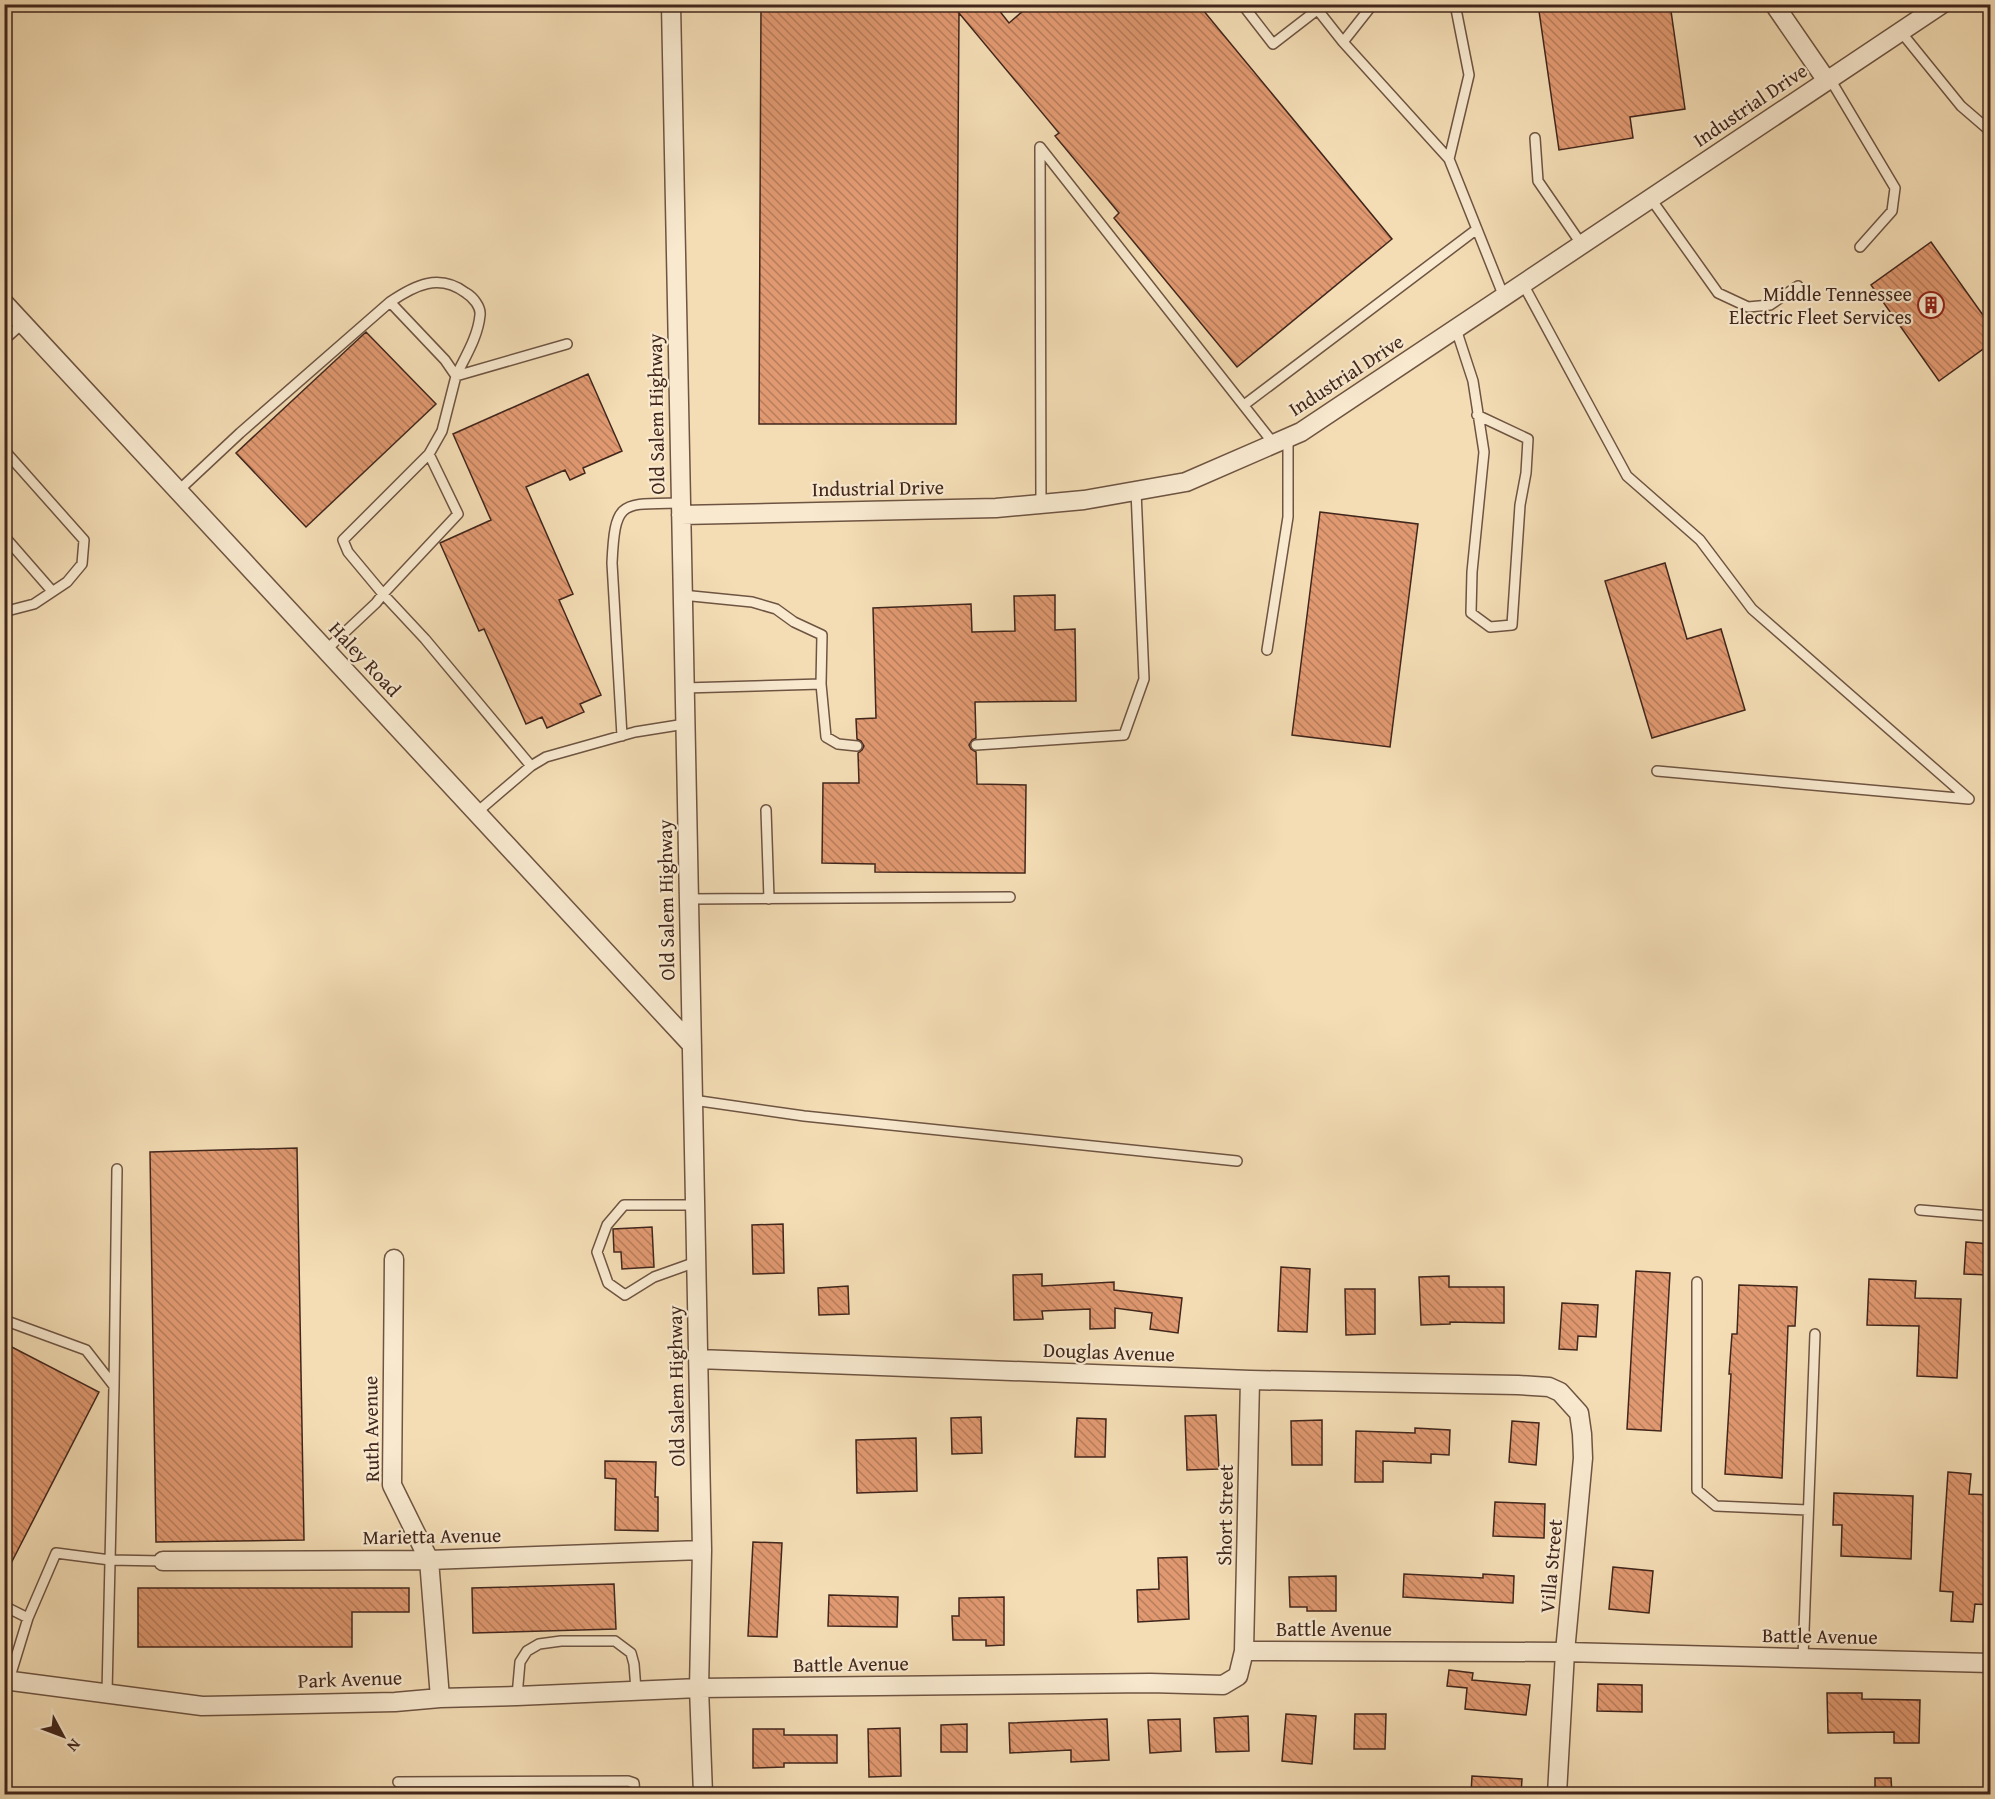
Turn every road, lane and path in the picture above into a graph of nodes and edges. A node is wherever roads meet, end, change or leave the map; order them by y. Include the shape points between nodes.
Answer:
1 (671, 4) edge
2 (1242, 4) edge
3 (1373, 4) edge
4 (1455, 4) edge
5 (1774, 4) edge
6 (1942, 4) edge
7 (1315, 7) edge
8 (1901, 32) junction
9 (1343, 42) junction
10 (1828, 80) junction
11 (1990, 131) edge
12 (1535, 138) dead end
13 (1449, 159) junction
14 (1651, 199) junction
15 (1477, 230) junction
16 (1582, 245) junction
17 (1860, 247) dead end
18 (1523, 284) junction
19 (1798, 286) dead end
20 (1504, 297) junction
21 (390, 302) junction
22 (4, 303) edge
23 (23, 323) junction
24 (1456, 329) junction
25 (4, 340) edge
26 (567, 344) dead end
27 (456, 376) junction
28 (1244, 405) junction
29 (1477, 415) junction
30 (1281, 441) junction
31 (4, 450) edge
32 (429, 454) junction
33 (178, 491) junction
34 (1136, 491) junction
35 (1041, 504) junction
36 (680, 509) junction
37 (4, 536) edge
38 (52, 591) junction
39 (383, 594) junction
40 (682, 595) junction
41 (4, 609) edge
42 (326, 650) junction
43 (1267, 650) dead end
44 (821, 684) junction
45 (684, 688) junction
46 (685, 724) junction
47 (622, 736) junction
48 (976, 745) dead end
49 (857, 746) dead end
50 (531, 766) junction
51 (1657, 771) dead end
52 (766, 810) dead end
53 (476, 813) junction
54 (1010, 897) dead end
55 (769, 898) junction
56 (689, 899) junction
57 (692, 1045) junction
58 (693, 1100) junction
59 (1237, 1161) dead end
60 (117, 1169) dead end
61 (695, 1205) junction
62 (1920, 1210) dead end
63 (1990, 1216) edge
64 (394, 1258) dead end
65 (696, 1262) junction
66 (1697, 1282) dead end
67 (4, 1320) edge
68 (1815, 1334) dead end
69 (698, 1359) junction
70 (1250, 1380) junction
71 (1518, 1385) joint
72 (114, 1386) junction
73 (1808, 1510) junction
74 (702, 1550) junction
75 (110, 1560) junction
76 (429, 1560) junction
77 (163, 1561) joint
78 (4, 1606) edge
79 (28, 1617) junction
80 (1244, 1651) junction
81 (1565, 1653) junction
82 (1803, 1658) junction
83 (1990, 1663) edge
84 (7, 1680) edge
85 (699, 1688) junction
86 (636, 1690) junction
87 (107, 1693) junction
88 (517, 1696) junction
89 (440, 1698) junction
90 (398, 1782) dead end
91 (635, 1794) edge
92 (703, 1794) edge
93 (1557, 1794) edge

1 - 36 street, Old Salem Highway
2 - 7 lane via 1273,44
3 - 9 lane
4 - 13 lane via 1469,75
5 - 10 street
6 - 8 street, Industrial Drive
7 - 9 lane
8 - 10 street, Industrial Drive
8 - 11 lane via 1961,105
9 - 13 lane
10 - 14 street, Industrial Drive
10 - 17 lane via 1895,188 1892,210
12 - 16 lane via 1538,181
13 - 15 lane
14 - 16 street, Industrial Drive
14 - 19 lane via 1718,293 1748,307 1770,305
15 - 20 lane
15 - 28 lane
16 - 18 street, Industrial Drive
18 - 20 street, Industrial Drive
18 - 51 lane via 1627,476 1700,540 1752,609 1969,799
20 - 24 street, Industrial Drive
21 - 27 lane
21 - 27 lane via 407,290 436,281 456,285 473,297 481,313 476,335
21 - 33 lane
22 - 23 street, Haley Road
23 - 25 lane
23 - 33 street, Haley Road
24 - 29 lane via 1473,381
24 - 30 street, Industrial Drive via 1301,432
26 - 27 lane
27 - 32 lane via 442,431
28 - 30 lane
28 - 35 lane via 1040,147
29 - 29 lane via 1484,452 1472,572 1472,613 1490,627 1512,625 1528,439
30 - 34 street, Industrial Drive via 1186,482
30 - 43 lane via 1288,517
31 - 38 lane via 84,540 82,564 67,582
32 - 39 lane via 458,514
32 - 39 lane via 343,540 348,552
33 - 42 street, Haley Road
34 - 35 street, Industrial Drive
34 - 48 lane via 1144,679 1124,735
35 - 36 street, Industrial Drive via 996,508
36 - 40 street, Old Salem Highway
36 - 47 lane via 640,503 628,506 622,510 613,536
37 - 38 lane
38 - 41 lane via 34,604
39 - 42 lane
39 - 50 lane
40 - 44 lane via 752,602 776,609 822,635
40 - 45 street, Old Salem Highway
42 - 53 street, Haley Road
44 - 45 lane
44 - 49 lane via 826,737 838,744
45 - 46 street, Old Salem Highway
46 - 47 lane
46 - 56 street, Old Salem Highway
47 - 50 lane via 546,757
50 - 53 lane
52 - 55 lane
53 - 57 street, Haley Road
54 - 55 lane
55 - 56 lane
56 - 57 street, Old Salem Highway
57 - 58 street, Old Salem Highway
58 - 59 lane via 804,1116
58 - 61 street, Old Salem Highway
60 - 72 lane
61 - 65 street, Old Salem Highway
61 - 65 lane via 624,1205 607,1225 597,1252 608,1283 625,1295 654,1277
62 - 63 lane
64 - 76 street, Ruth Avenue via 392,1485
65 - 69 street, Old Salem Highway
66 - 73 lane via 1697,1490 1716,1506
67 - 72 lane via 87,1350
68 - 73 lane
69 - 70 street, Douglas Avenue
69 - 74 street, Old Salem Highway
70 - 71 street, Douglas Avenue
70 - 80 street, Short Street
71 - 81 street, Villa Street via 1549,1387 1560,1392 1579,1413 1583,1458
72 - 75 lane
73 - 82 lane
74 - 76 street, Marietta Avenue
74 - 85 street, Old Salem Highway
75 - 77 lane
75 - 79 lane via 56,1553
75 - 87 lane
76 - 77 street, Marietta Avenue
76 - 89 street, Ruth Avenue
78 - 79 lane
79 - 84 lane
80 - 81 street, Battle Avenue
80 - 85 street, Battle Avenue via 1238,1676 1222,1685
81 - 82 street, Battle Avenue
81 - 93 street, Villa Street
82 - 83 street, Battle Avenue
84 - 87 street, Park Avenue
85 - 86 street, Park Avenue
85 - 92 street, Old Salem Highway
86 - 88 street, Park Avenue
86 - 88 lane via 631,1653 615,1641 561,1641 539,1644 528,1651 520,1662
87 - 89 street, Park Avenue via 202,1706
88 - 89 street, Park Avenue
90 - 91 lane via 628,1781 634,1783

